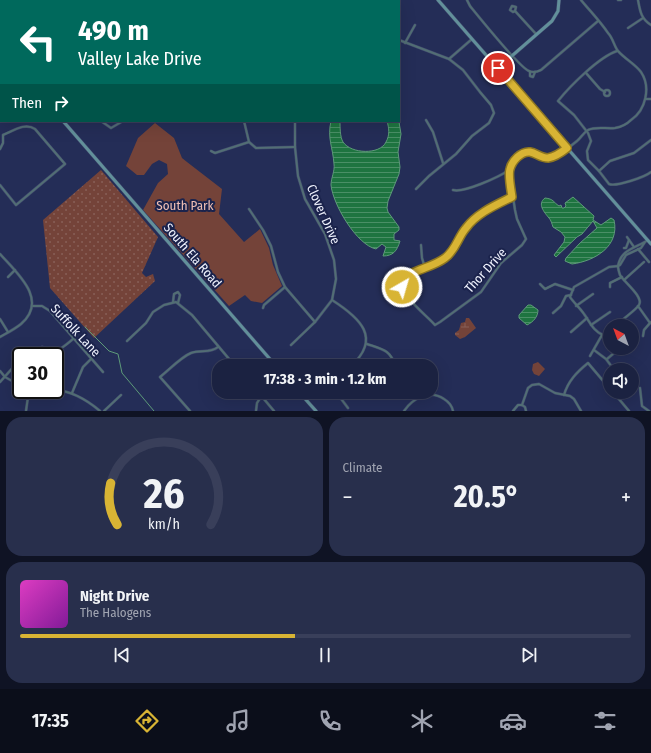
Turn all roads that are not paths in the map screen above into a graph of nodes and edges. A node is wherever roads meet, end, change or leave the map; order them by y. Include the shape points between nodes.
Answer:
1 (438, 0) edge
2 (467, 0) edge
3 (559, 0) edge
4 (581, 0) edge
5 (638, 0) edge
6 (515, 11) dead end
7 (643, 18) junction
8 (598, 21) junction
9 (415, 25) dead end
10 (651, 25) edge
11 (628, 28) dead end
12 (536, 35) junction
13 (472, 39) junction
14 (400, 41) edge
15 (405, 43) junction
16 (617, 51) junction
17 (512, 55) junction
18 (449, 59) junction
19 (498, 68) junction
20 (586, 73) junction
21 (605, 92) dead end
22 (646, 99) junction
23 (651, 99) edge
24 (426, 120) dead end
25 (64, 122) edge
26 (102, 122) edge
27 (121, 122) edge
28 (244, 122) edge
29 (295, 122) edge
30 (587, 131) junction
31 (0, 132) edge
32 (3, 135) junction
33 (651, 140) edge
34 (249, 142) junction
35 (295, 147) junction
36 (567, 148) junction
37 (0, 149) edge
38 (211, 151) dead end
39 (444, 164) junction
40 (509, 170) junction
41 (599, 171) junction
42 (651, 172) edge
43 (0, 185) edge
44 (416, 189) dead end
45 (453, 190) dead end
46 (512, 197) junction
47 (249, 209) dead end
48 (646, 241) junction
49 (651, 244) edge
50 (421, 245) dead end
51 (626, 245) dead end
52 (635, 247) junction
53 (638, 249) junction
54 (0, 254) edge
55 (644, 262) dead end
56 (649, 262) dead end
57 (618, 266) junction
58 (425, 268) junction
59 (15, 270) junction
60 (393, 275) dead end
61 (8, 277) dead end
62 (622, 277) junction
63 (624, 280) junction
64 (401, 281) junction
65 (540, 284) dead end
66 (285, 287) junction
67 (610, 287) dead end
68 (573, 290) junction
69 (593, 294) dead end
70 (571, 295) junction
71 (332, 300) junction
72 (33, 306) junction
73 (576, 306) junction
74 (638, 306) junction
75 (263, 308) dead end
76 (610, 312) dead end
77 (553, 313) dead end
78 (587, 318) junction
79 (0, 319) edge
80 (622, 319) edge
81 (314, 322) junction
82 (650, 323) edge
83 (592, 325) junction
84 (8, 332) junction
85 (572, 332) dead end
86 (602, 335) joint
87 (643, 336) dead end
88 (0, 337) edge
89 (73, 339) junction
90 (127, 341) dead end
91 (367, 344) junction
92 (291, 345) dead end
93 (64, 347) edge
94 (219, 347) junction
95 (594, 350) junction
96 (612, 355) edge
97 (590, 356) dead end
98 (91, 359) junction
99 (229, 359) edge
100 (270, 359) edge
101 (357, 359) edge
102 (393, 359) edge
103 (607, 359) junction
104 (610, 363) edge
105 (12, 369) edge
106 (0, 371) edge
107 (103, 372) dead end
108 (5, 376) junction
109 (12, 380) edge
110 (603, 380) edge
111 (0, 382) edge
112 (640, 388) dead end
113 (64, 392) edge
114 (72, 393) junction
115 (121, 395) dead end
116 (438, 395) edge
117 (564, 395) junction
118 (28, 399) edge
119 (260, 399) edge
120 (264, 399) edge
121 (305, 399) edge
122 (341, 399) edge
123 (416, 399) edge
124 (619, 399) edge
125 (522, 405) junction
126 (348, 408) dead end
127 (26, 411) edge
128 (100, 411) edge
129 (104, 411) edge
130 (190, 411) edge
131 (256, 411) edge
132 (274, 411) edge
133 (316, 411) edge
134 (404, 411) edge
135 (453, 411) edge
136 (513, 411) edge
137 (526, 411) edge
138 (581, 411) edge
139 (629, 411) edge
140 (649, 411) edge

1 - 13 main road
2 - 17 street
3 - 12 main road via 554,18
4 - 8 street
5 - 7 street
6 - 12 street
7 - 10 street
7 - 11 street
8 - 16 street via 609,34
8 - 17 street via 541,70 526,70
9 - 15 street
12 - 17 main road
13 - 18 street
13 - 19 main road
14 - 15 street
15 - 18 street
16 - 20 street via 603,58
16 - 22 street via 641,72 645,80
17 - 19 main road
18 - 39 street via 467,74 491,104 494,113 489,123
19 - 36 main road
20 - 21 street
20 - 30 street via 574,82 558,101
22 - 23 street
22 - 30 street via 638,114 624,125 616,128 593,128
24 - 39 street
25 - 100 main road, South Ela Road
26 - 27 street via 111,128
28 - 34 street
29 - 35 street, Clover Drive
30 - 36 street
30 - 41 street via 591,141 587,157
31 - 32 street
32 - 37 street
32 - 43 street via 31,126 65,164 16,205
33 - 41 street via 634,153 610,161
34 - 35 street via 256,148
34 - 38 street via 215,153
35 - 71 street, Clover Drive via 298,176 305,199 325,234 334,260 336,279
36 - 40 street via 549,158 525,152
36 - 48 main road
39 - 44 street
40 - 45 street via 472,186 458,191
40 - 46 street
41 - 42 street via 607,183 614,185
46 - 58 street via 492,207 472,222 465,228 457,245 446,257
46 - 64 street, Thor Drive via 517,219 526,239 522,246 501,263 481,292 462,307 435,325 406,294
47 - 66 street via 271,246
48 - 49 main road
48 - 52 street
48 - 53 street
50 - 58 street
51 - 52 street via 627,238
52 - 53 street
52 - 57 street via 622,256
53 - 56 street
53 - 57 street via 626,255
54 - 59 street
55 - 63 street
57 - 62 street
57 - 68 street via 609,267
58 - 64 street via 406,276
59 - 61 street
59 - 72 street via 26,283
60 - 64 street
62 - 63 street
62 - 67 street via 610,284
63 - 74 street via 639,297
65 - 68 street via 545,289 555,284
66 - 75 street
66 - 81 street
68 - 70 street
69 - 73 street
70 - 73 street
70 - 77 street via 565,298
71 - 81 street, Clover Drive
71 - 91 street via 360,322
72 - 84 street via 21,325
72 - 89 street, Suffolk Lane via 42,306 50,311
73 - 78 street
74 - 80 street
74 - 82 street
76 - 83 street
78 - 83 street
78 - 85 street
79 - 84 street
81 - 92 street, Clover Drive
82 - 87 street
83 - 86 street via 595,331
84 - 88 street
86 - 95 street
89 - 93 street
89 - 98 street, Suffolk Lane
90 - 94 street via 146,323 153,312 164,305 176,302 192,315
91 - 101 street
91 - 102 street via 388,352
94 - 99 street
94 - 130 street via 212,352 191,353 160,377
95 - 97 street
95 - 103 street
96 - 103 street
98 - 107 street, Suffolk Lane
98 - 114 street via 83,367
103 - 104 street
105 - 108 street
106 - 108 street
108 - 109 street
108 - 111 street
110 - 117 street via 588,362 571,379
112 - 140 street via 642,406
113 - 114 street
114 - 128 street
115 - 129 street
116 - 135 street via 447,400
117 - 125 street via 536,384 528,388
117 - 138 street via 570,396
118 - 127 street
119 - 131 street
120 - 132 street
121 - 133 main road
122 - 126 street
123 - 134 street
124 - 139 street
125 - 136 street
125 - 137 street

